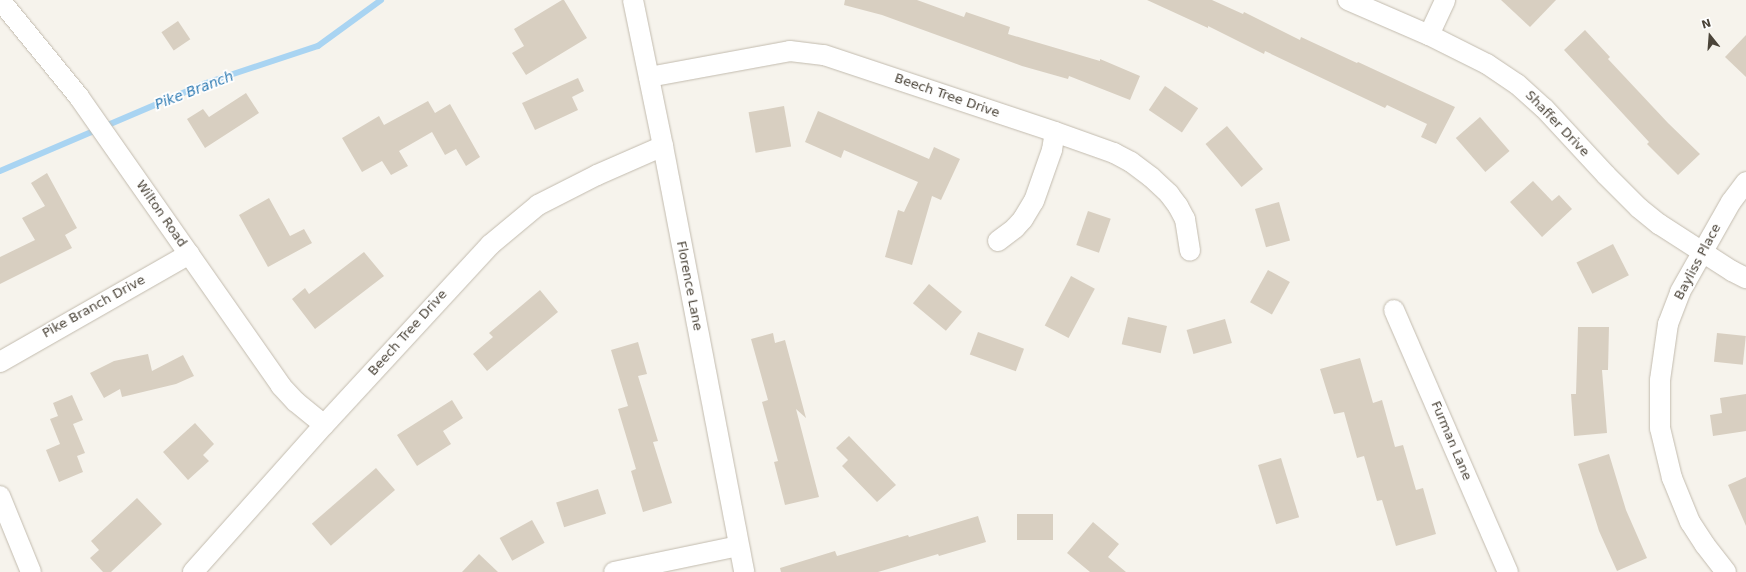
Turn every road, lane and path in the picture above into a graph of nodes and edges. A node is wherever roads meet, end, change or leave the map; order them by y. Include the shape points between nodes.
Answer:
1 (0, 0) edge
2 (633, 0) edge
3 (1348, 0) edge
4 (1445, 0) edge
5 (1429, 35) junction
6 (649, 77) junction
7 (1055, 132) junction
8 (663, 146) junction
9 (1746, 182) edge
10 (998, 240) dead end
11 (1190, 251) dead end
12 (1702, 252) junction
13 (189, 254) junction
14 (1746, 278) edge
15 (1394, 310) dead end
16 (0, 362) edge
17 (324, 425) junction
18 (0, 496) edge
19 (738, 546) junction
20 (31, 572) edge
21 (193, 572) edge
22 (614, 572) edge
23 (744, 572) edge
24 (1508, 572) edge
25 (1726, 572) edge

1 - 13 street, Wilton Road via 88,110
2 - 6 street, Florence Lane
3 - 5 street, Shaffer Drive
4 - 5 street
5 - 12 street, Shaffer Drive via 1487,64 1517,84 1544,108 1639,208
6 - 7 street, Beech Tree Drive via 777,52 811,52
6 - 8 street, Florence Lane
7 - 10 street via 1052,150 1034,201 1015,228
7 - 11 street, Beech Tree Drive via 1114,153 1151,177 1169,194 1185,219
8 - 17 street, Beech Tree Drive via 563,191 521,218 456,280
8 - 19 street, Florence Lane
9 - 12 street, Bayliss Place via 1731,202
12 - 14 street, Shaffer Drive
12 - 25 street, Bayliss Place via 1680,292 1668,324 1660,380 1660,428 1672,478 1682,505 1705,545
13 - 16 street, Pike Branch Drive
13 - 17 street, Wilton Road via 281,386
15 - 24 street, Furman Lane
17 - 21 street, Beech Tree Drive
18 - 20 street
19 - 22 street
19 - 23 street, Florence Lane

